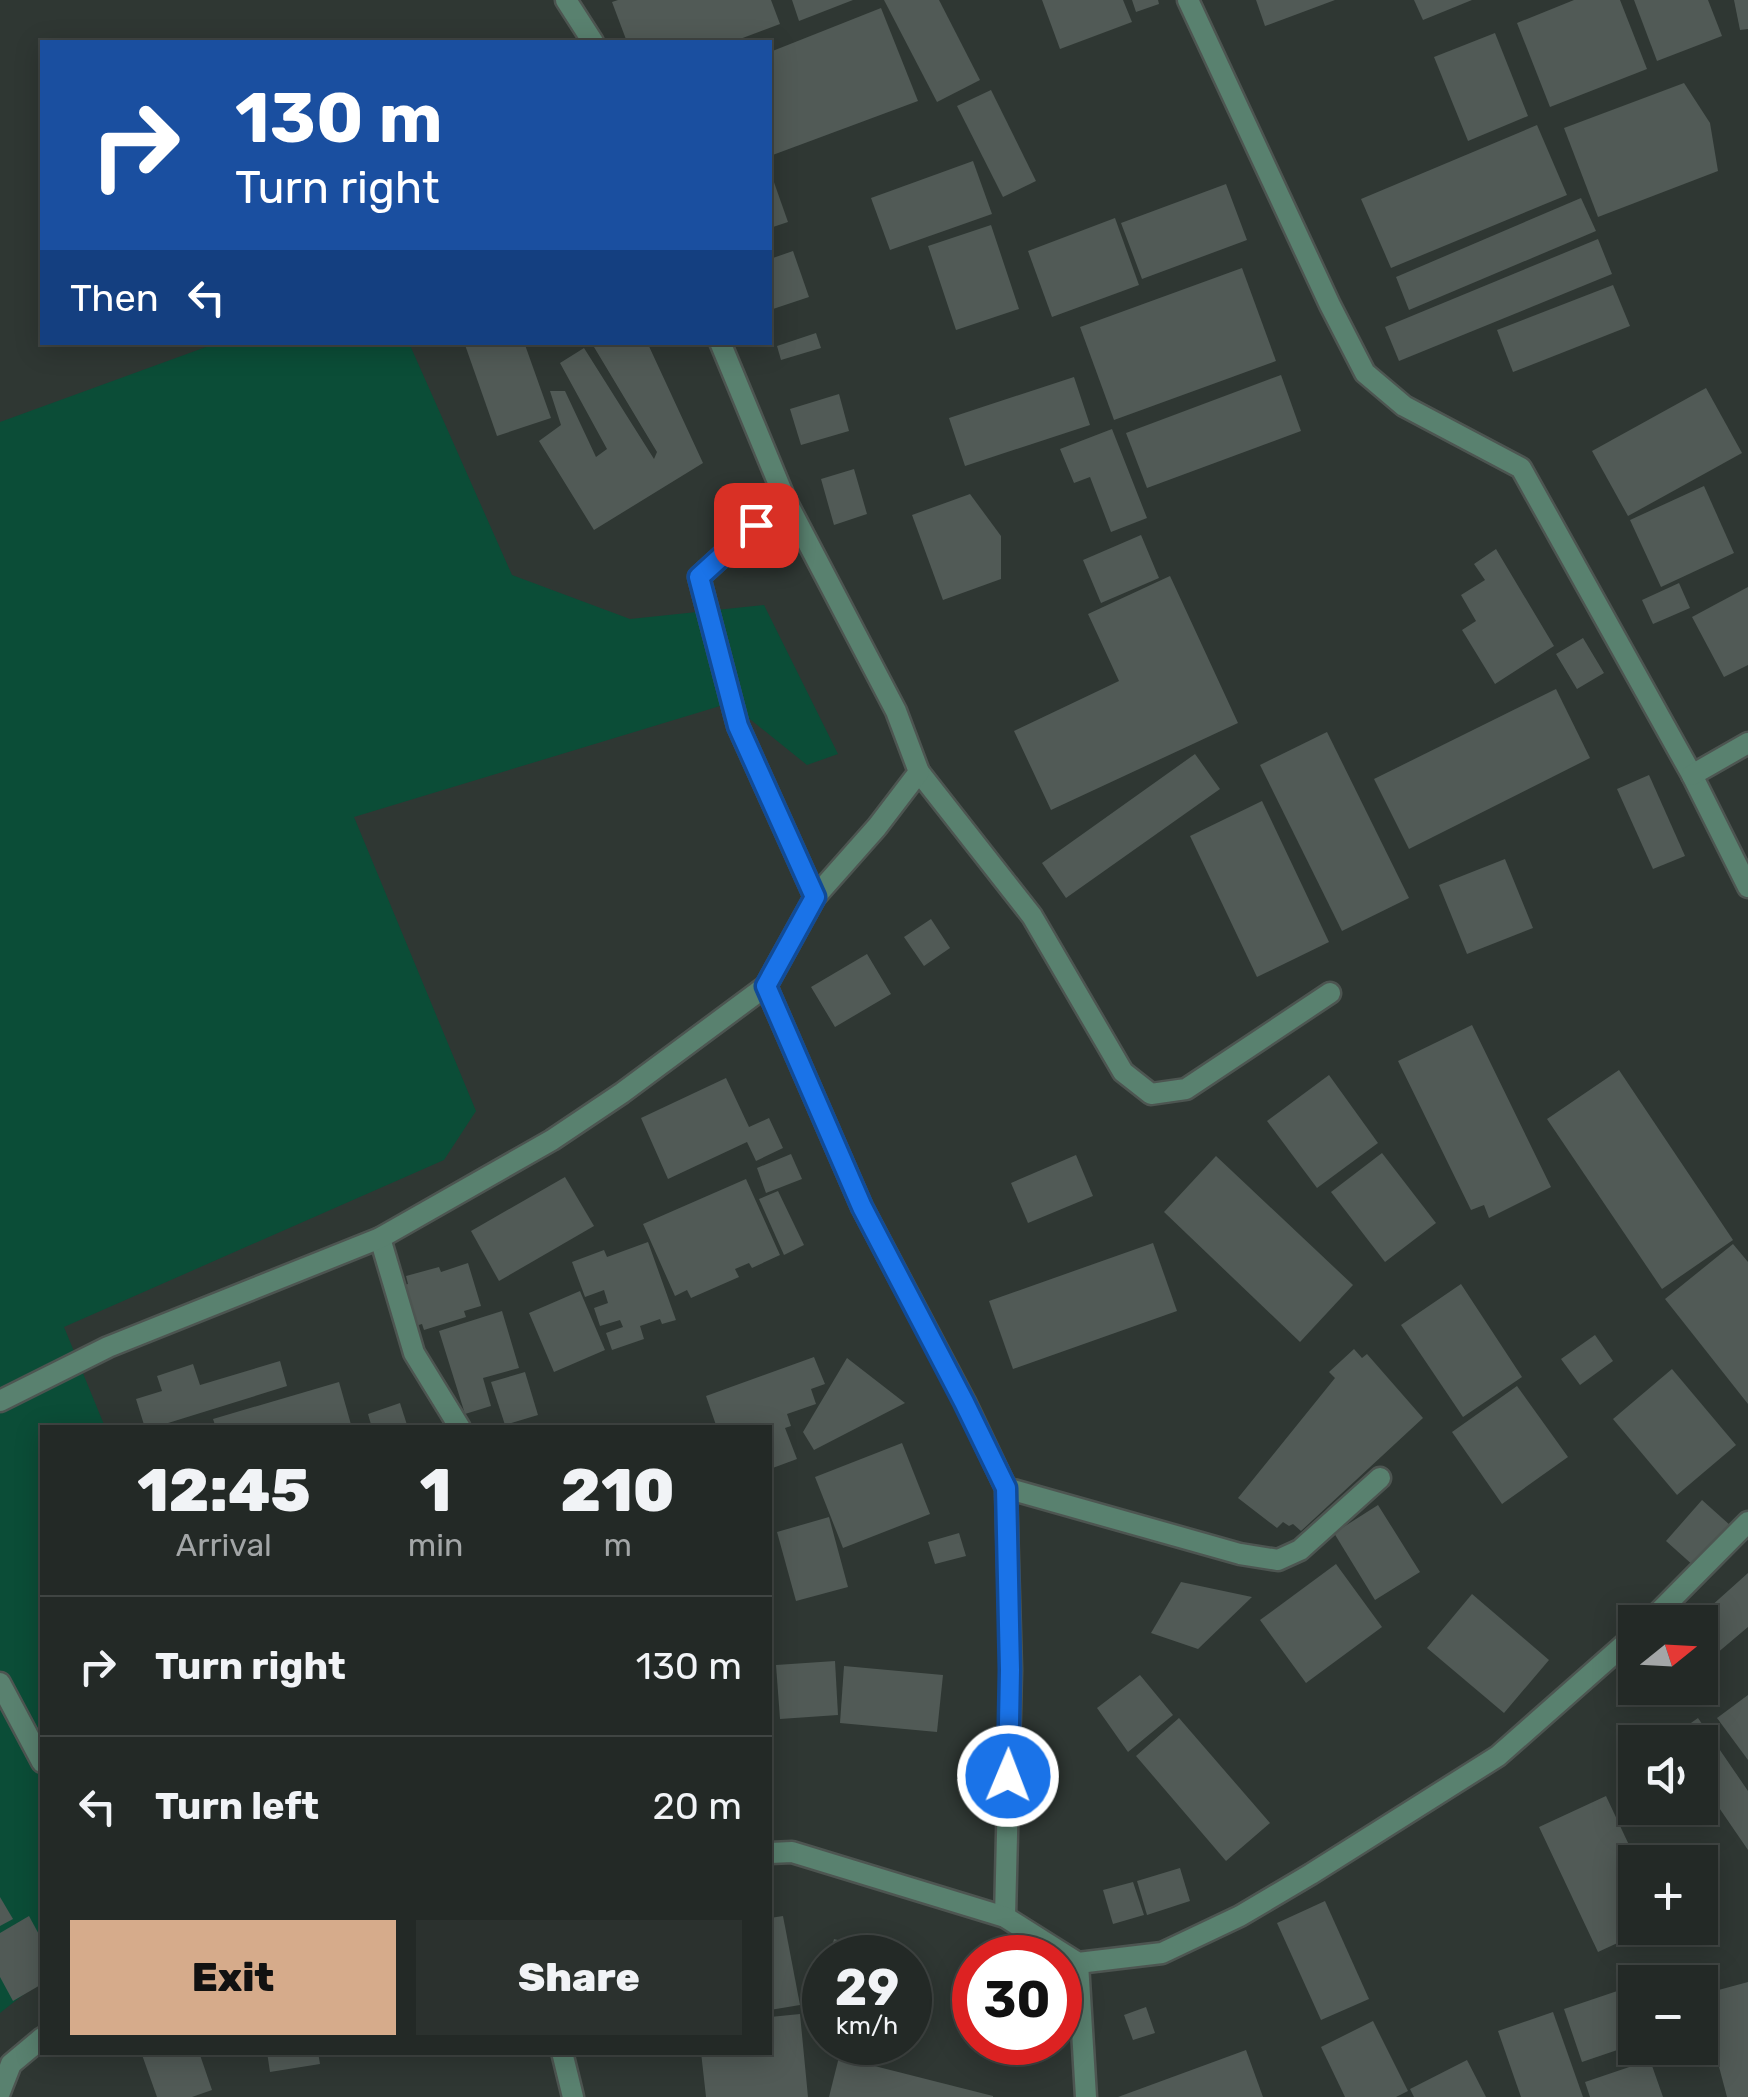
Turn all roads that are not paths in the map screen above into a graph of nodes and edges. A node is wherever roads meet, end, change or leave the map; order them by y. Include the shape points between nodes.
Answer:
1 (566, 0) edge
2 (1188, 0) edge
3 (592, 40) edge
4 (721, 345) edge
5 (786, 499) junction
6 (1748, 743) edge
7 (919, 772) junction
8 (1692, 776) junction
9 (1748, 887) edge
10 (815, 897) junction
11 (766, 986) junction
12 (1330, 993) dead end
13 (380, 1238) junction
14 (0, 1401) edge
15 (458, 1425) edge
16 (1380, 1478) dead end
17 (1006, 1488) junction
18 (1748, 1522) edge
19 (1666, 1605) edge
20 (1618, 1650) edge
21 (0, 1683) edge
22 (40, 1758) edge
23 (772, 1852) edge
24 (1006, 1917) junction
25 (1034, 1935) edge
26 (1082, 1963) edge
27 (1082, 2030) edge
28 (40, 2040) edge
29 (563, 2055) edge
30 (0, 2092) edge
31 (573, 2097) edge
32 (1086, 2097) edge

1 - 3 street
2 - 8 street via 1365,373 1404,406 1521,468
4 - 5 street
5 - 7 street via 896,711
5 - 10 street via 699,577 738,726
6 - 8 street
7 - 10 street
7 - 12 street via 1032,916 1123,1072 1150,1094 1186,1089
8 - 9 street
10 - 11 street
11 - 13 street via 552,1140
11 - 17 street via 862,1207
13 - 14 street via 108,1347
13 - 15 street via 414,1353
16 - 17 street via 1300,1550 1278,1560
17 - 24 street
18 - 19 street
20 - 26 street via 1498,1756 1240,1916 1162,1953
21 - 22 street
23 - 24 street via 792,1852
24 - 25 street
27 - 32 street
28 - 30 street via 11,2064
29 - 31 street

